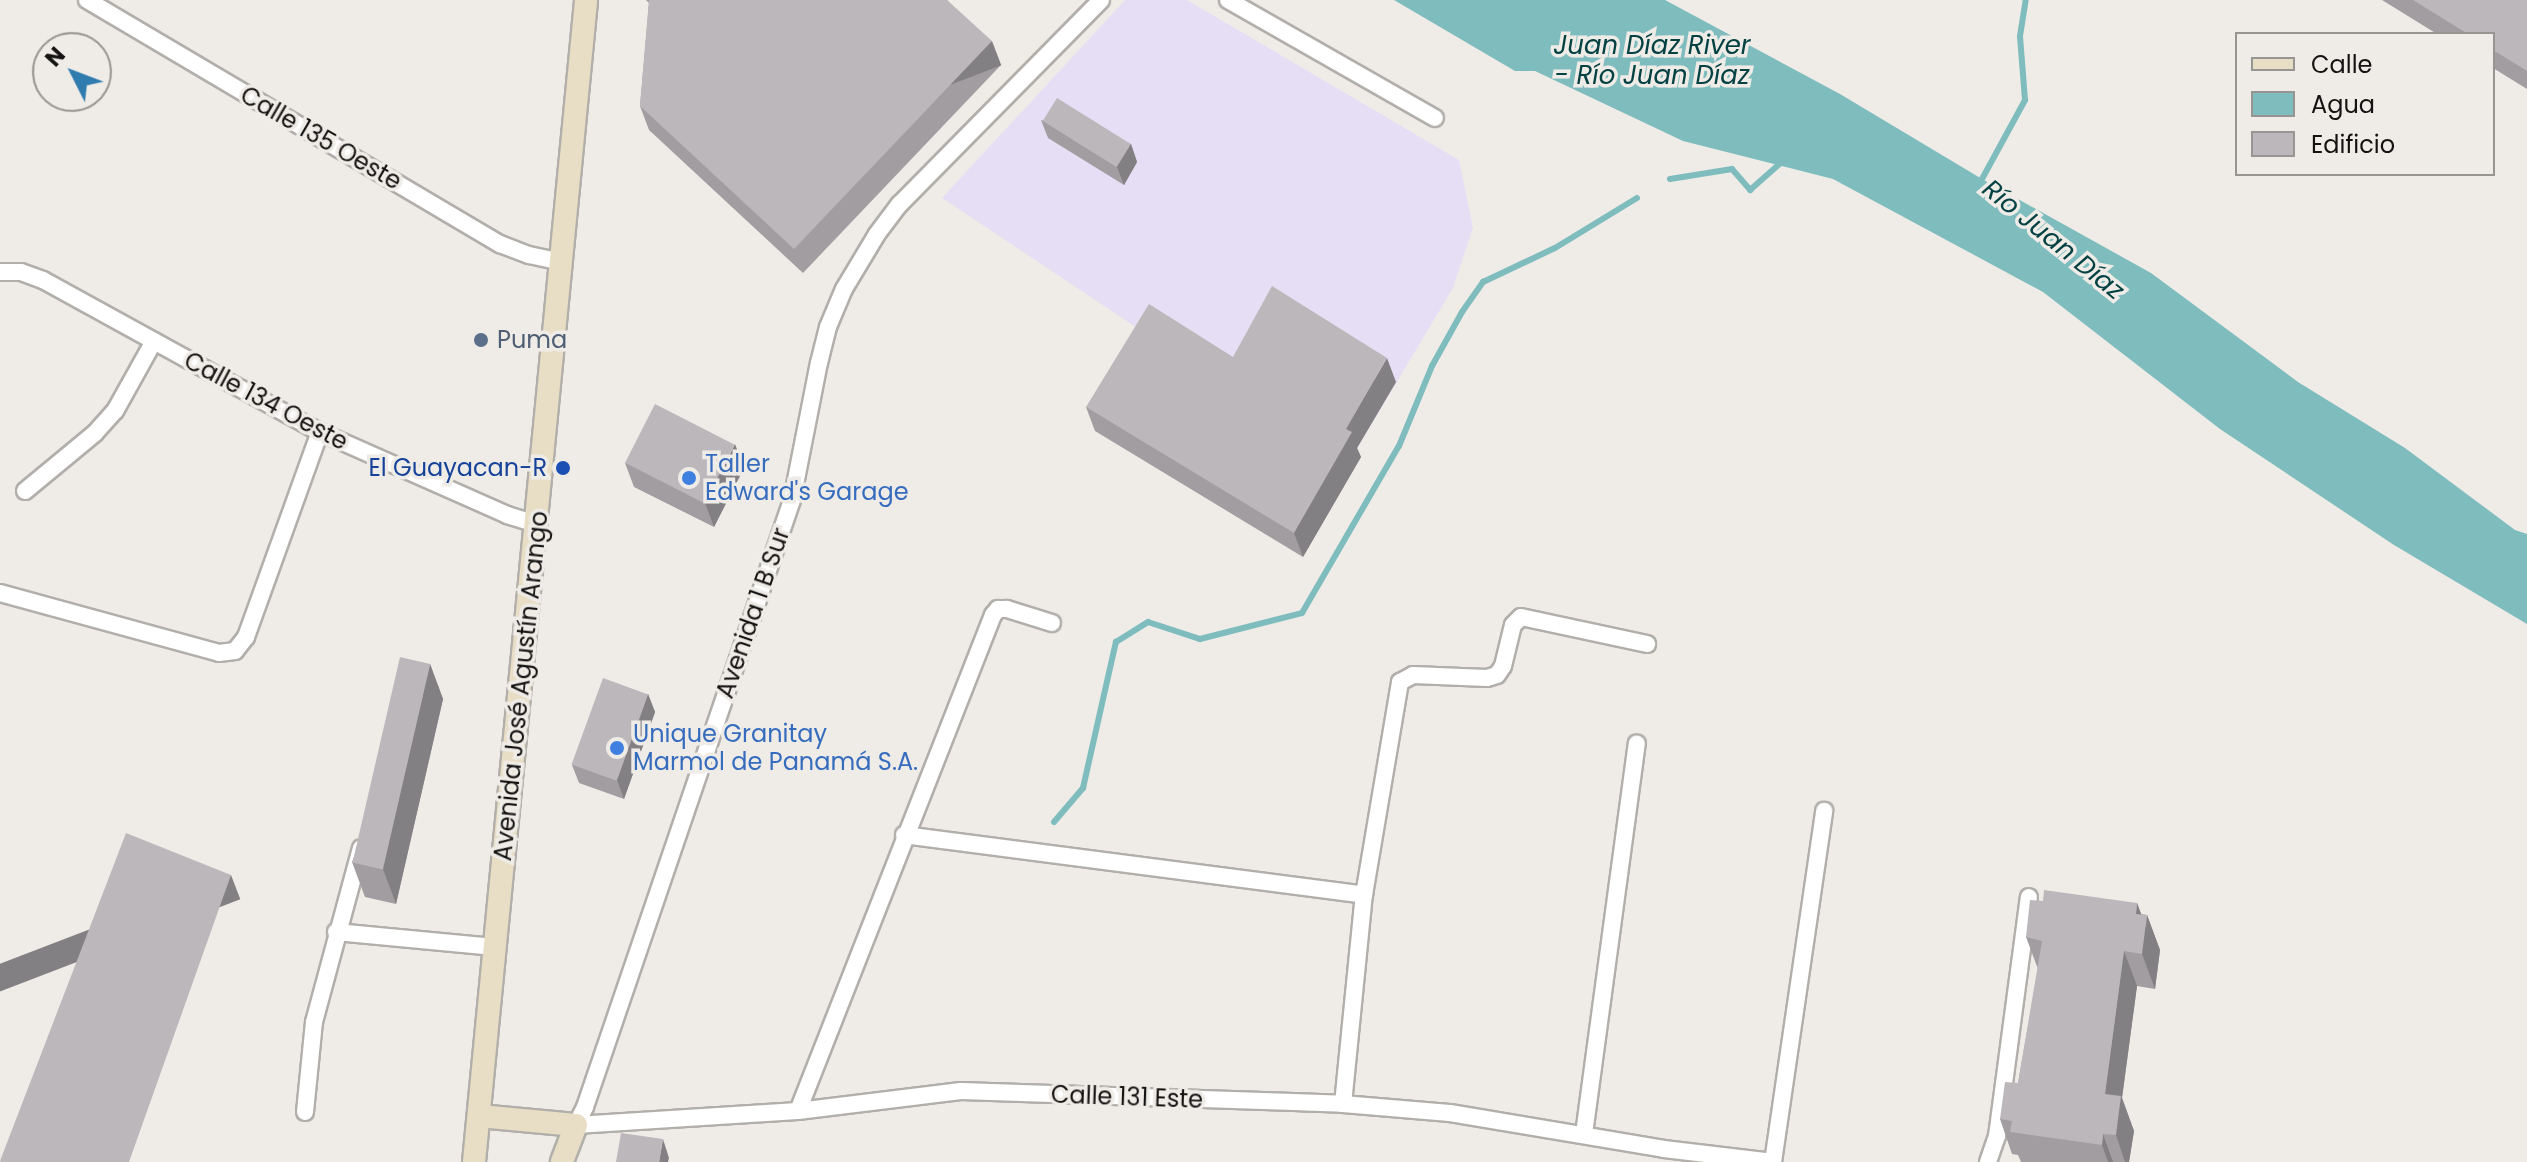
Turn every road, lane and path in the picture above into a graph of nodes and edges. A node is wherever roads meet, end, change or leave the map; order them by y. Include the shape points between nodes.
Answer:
1 (87, 0) edge
2 (1101, 0) edge
3 (1228, 0) edge
4 (588, 6) edge
5 (1435, 118) dead end
6 (561, 262) junction
7 (0, 272) edge
8 (154, 341) junction
9 (320, 432) junction
10 (25, 491) dead end
11 (537, 524) junction
12 (0, 593) edge
13 (1052, 623) dead end
14 (1647, 644) dead end
15 (1637, 744) dead end
16 (1824, 811) dead end
17 (365, 833) edge
18 (904, 835) junction
19 (1364, 895) junction
20 (2029, 897) edge
21 (336, 932) junction
22 (494, 947) junction
23 (1343, 1104) junction
24 (798, 1111) junction
25 (305, 1112) dead end
26 (479, 1116) junction
27 (576, 1125) junction
28 (1584, 1134) junction
29 (1663, 1156) edge
30 (474, 1162) edge
31 (562, 1162) edge
32 (1773, 1162) edge
33 (1988, 1162) edge

1 - 6 street, Calle 135 Oeste via 500,244
2 - 27 street, Avenida 1 B Sur via 900,204 844,289 819,363 792,500
3 - 5 street
4 - 6 main road, Avenida José Agustín Arango
6 - 11 main road, Avenida José Agustín Arango
7 - 8 street, Calle 134 Oeste via 43,280
8 - 9 street, Calle 134 Oeste
8 - 10 street via 115,411
9 - 11 street, Calle 134 Oeste
9 - 12 street via 246,637 235,651 219,653
11 - 22 main road, Avenida José Agustín Arango
13 - 18 street via 1007,609 995,613
14 - 19 street via 1521,617 1513,625 1497,675 1403,678
15 - 28 street
16 - 32 street
17 - 21 street
18 - 19 street
18 - 24 street
19 - 23 street
20 - 33 street via 1997,1136
21 - 22 street
21 - 25 street via 314,1022
22 - 26 main road, Avenida José Agustín Arango
23 - 24 street, Calle 131 Este via 961,1091
23 - 28 street, Calle 131 Este via 1450,1113
24 - 27 street, Calle 131 Este
26 - 27 main road, Calle 131 Este
26 - 30 main road, Avenida José Agustín Arango
27 - 31 main road, Avenida 1 B Sur
28 - 29 street, Calle 131 Este
29 - 32 street, Calle 131 Este

